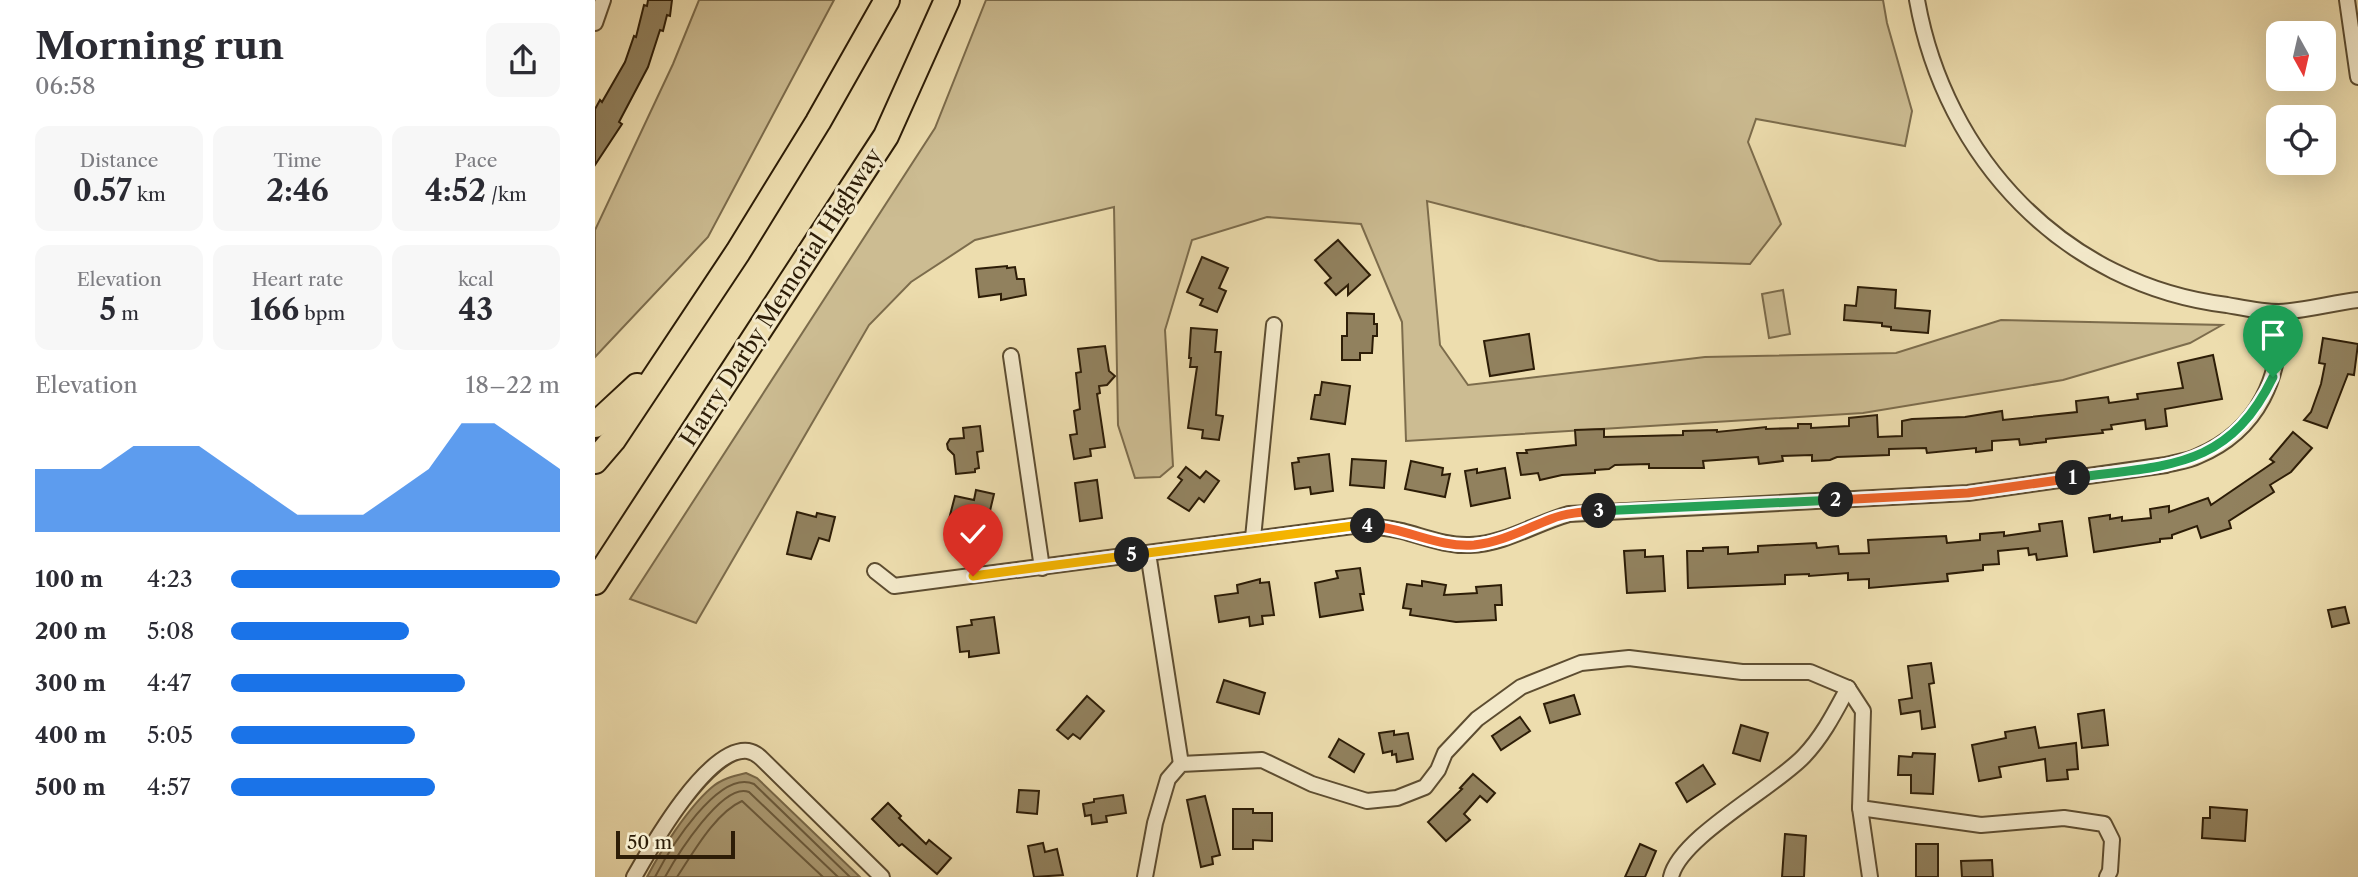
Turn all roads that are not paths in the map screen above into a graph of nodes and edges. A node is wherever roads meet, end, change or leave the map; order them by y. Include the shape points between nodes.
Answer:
1 (603, 0) edge
2 (887, 0) edge
3 (947, 0) edge
4 (1917, 0) edge
5 (2347, 0) edge
6 (595, 23) edge
7 (2358, 77) edge
8 (2358, 300) edge
9 (2278, 312) junction
10 (1274, 324) dead end
11 (1011, 356) dead end
12 (665, 359) junction
13 (595, 425) edge
14 (595, 461) edge
15 (1253, 538) junction
16 (1148, 553) junction
17 (1042, 568) junction
18 (875, 571) dead end
19 (595, 582) edge
20 (1848, 688) junction
21 (1181, 764) junction
22 (1860, 808) junction
23 (635, 877) edge
24 (882, 877) edge
25 (1145, 877) edge
26 (1671, 877) edge
27 (1870, 877) edge
28 (2107, 877) edge

1 - 6 street
2 - 12 highway via 738,252
3 - 19 highway, Harry Darby Memorial Highway via 886,136
4 - 9 street via 1929,53 1963,131 2010,195 2038,220 2072,247 2140,282 2209,303
5 - 7 street
8 - 9 street
9 - 15 street via 2277,361 2254,412 2219,445 2167,465 1968,493 1569,514 1510,537 1473,545 1435,542 1378,526
10 - 15 street
11 - 17 street
12 - 13 highway
12 - 14 highway
15 - 16 street
16 - 17 street
16 - 21 street
17 - 18 street via 894,586
20 - 21 street via 1810,673 1742,672 1629,658 1581,663 1521,687 1477,719 1445,753 1425,787 1397,798 1367,801 1311,784 1262,761
20 - 22 street via 1863,711
20 - 26 street via 1804,756 1713,826 1674,866
21 - 25 street via 1168,779
22 - 27 street
22 - 28 street via 1981,825 2064,818 2104,824 2112,840
23 - 24 street via 698,781 736,752 746,751 762,759

